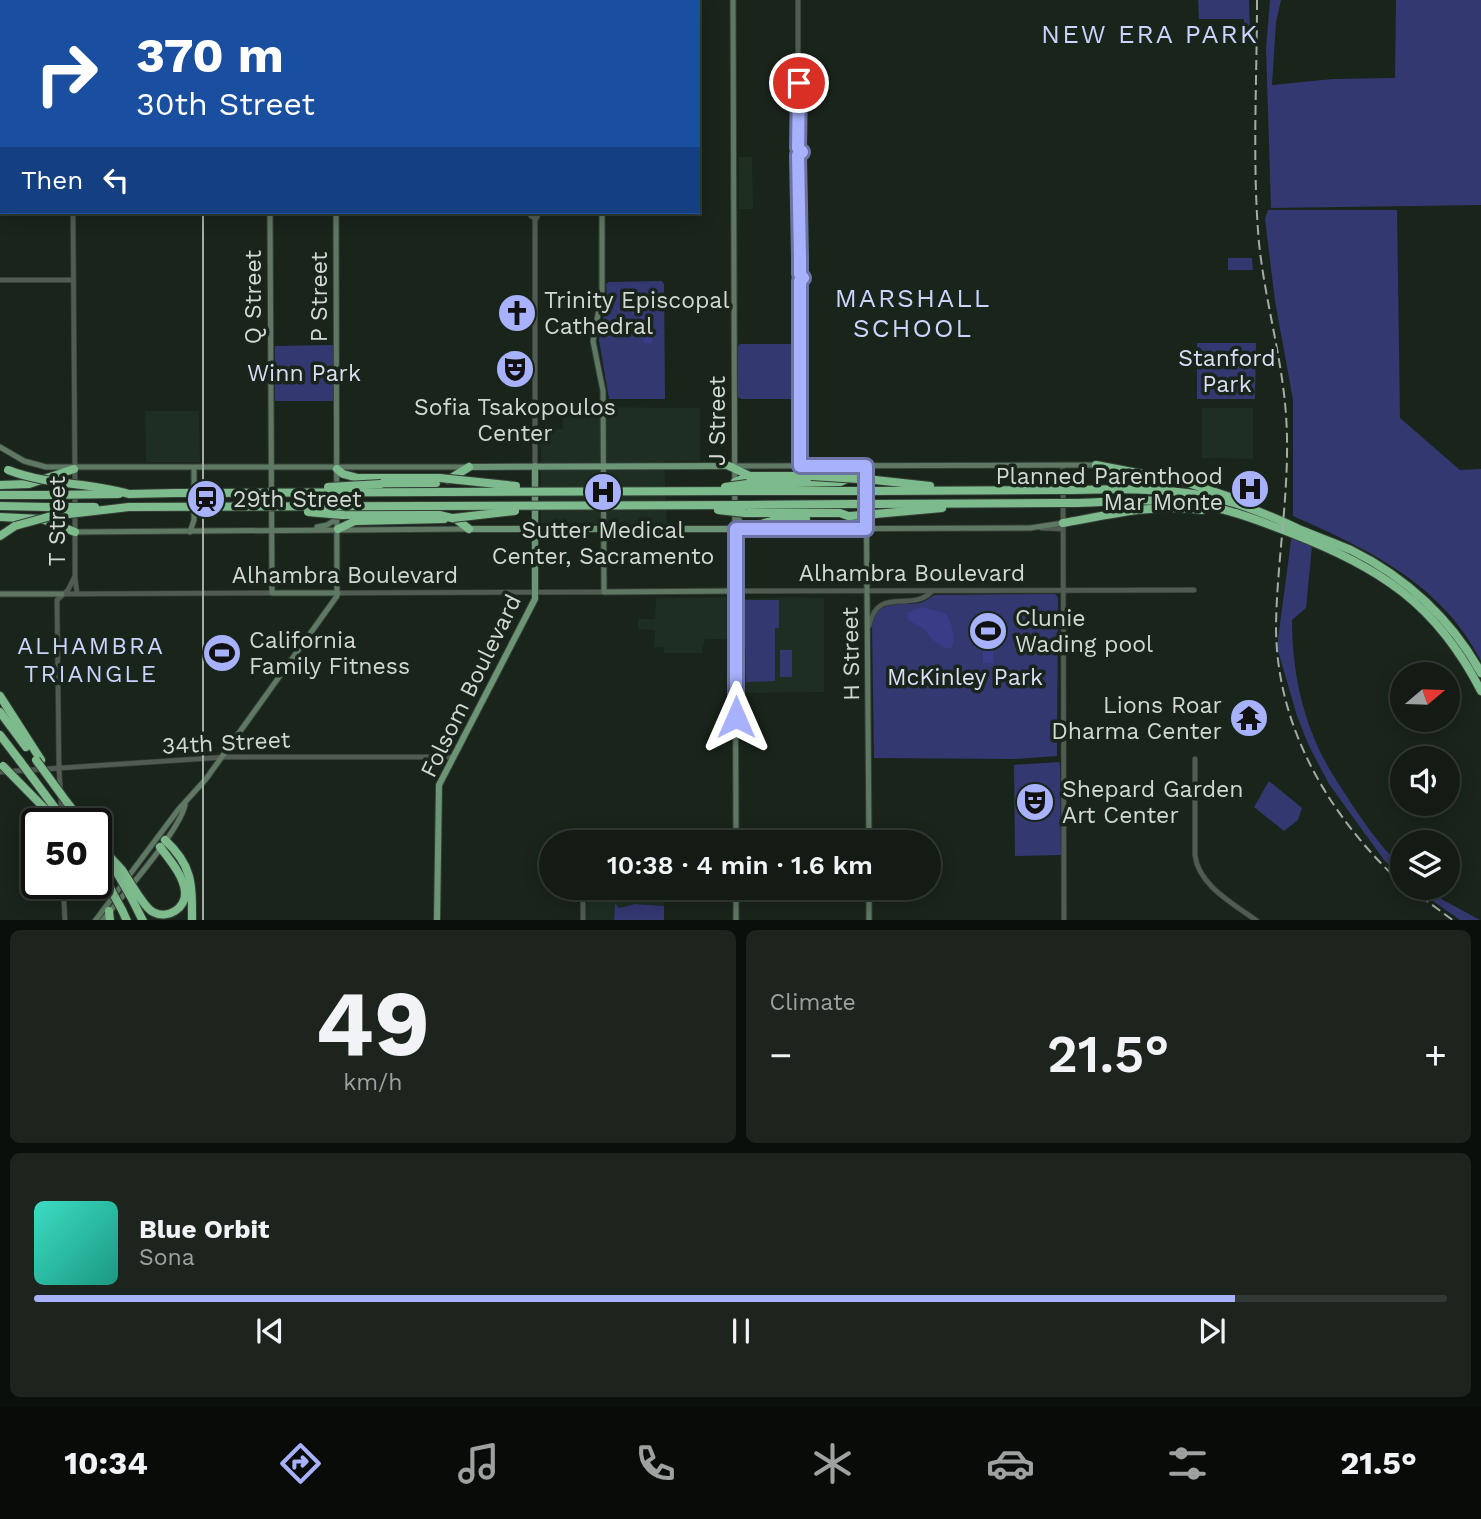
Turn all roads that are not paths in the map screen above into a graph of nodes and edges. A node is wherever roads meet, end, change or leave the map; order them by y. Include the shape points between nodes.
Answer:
1 (733, 0) edge
2 (798, 0) edge
3 (73, 214) edge
4 (270, 214) edge
5 (336, 214) edge
6 (532, 214) edge
7 (602, 214) edge
8 (0, 280) edge
9 (74, 280) junction
10 (0, 447) edge
11 (1063, 465) junction
12 (1096, 465) joint
13 (535, 466) junction
14 (800, 466) junction
15 (866, 466) junction
16 (271, 467) junction
17 (469, 467) junction
18 (733, 467) junction
19 (4, 468) edge
20 (75, 468) junction
21 (194, 468) junction
22 (603, 468) junction
23 (337, 469) junction
24 (735, 482) junction
25 (748, 484) junction
26 (0, 485) edge
27 (922, 488) junction
28 (557, 490) junction
29 (290, 492) junction
30 (129, 494) junction
31 (0, 495) edge
32 (0, 506) edge
33 (277, 507) junction
34 (560, 507) junction
35 (922, 507) junction
36 (129, 508) junction
37 (742, 510) junction
38 (1264, 513) junction
39 (0, 517) edge
40 (340, 517) junction
41 (1063, 526) junction
42 (1276, 527) junction
43 (338, 529) junction
44 (469, 529) junction
45 (536, 529) junction
46 (604, 529) junction
47 (740, 529) junction
48 (866, 529) junction
49 (301, 531) junction
50 (75, 532) junction
51 (190, 532) junction
52 (272, 532) junction
53 (0, 534) edge
54 (75, 576) junction
55 (1194, 590) dead end
56 (735, 591) junction
57 (867, 591) junction
58 (932, 591) junction
59 (1063, 591) junction
60 (604, 592) junction
61 (272, 593) junction
62 (338, 593) junction
63 (536, 593) junction
64 (0, 594) edge
65 (62, 594) junction
66 (77, 594) junction
67 (868, 630) junction
68 (1481, 673) edge
69 (1481, 691) edge
70 (0, 695) edge
71 (0, 712) edge
72 (0, 735) edge
73 (439, 757) junction
74 (453, 757) junction
75 (1195, 758) dead end
76 (222, 759) junction
77 (39, 760) junction
78 (1, 766) edge
79 (59, 769) junction
80 (448, 769) junction
81 (185, 805) junction
82 (46, 808) edge
83 (52, 808) edge
84 (62, 808) edge
85 (71, 808) edge
86 (736, 830) edge
87 (869, 830) edge
88 (163, 844) junction
89 (112, 863) edge
90 (138, 863) junction
91 (112, 893) edge
92 (135, 897) junction
93 (64, 899) edge
94 (583, 900) edge
95 (736, 900) edge
96 (869, 900) edge
97 (110, 916) edge
98 (65, 920) edge
99 (95, 920) edge
100 (102, 920) edge
101 (127, 920) edge
102 (143, 920) edge
103 (192, 920) edge
104 (437, 920) edge
105 (583, 920) edge
106 (736, 920) edge
107 (869, 920) edge
108 (1064, 920) edge
109 (1257, 920) edge

1 - 18 main road, J Street
2 - 14 street via 795,152
3 - 9 street, T Street
4 - 16 main road, Q Street
5 - 23 main road, P Street
6 - 13 street
7 - 22 main road via 602,293 593,341 603,391
8 - 9 street
9 - 20 street, T Street
10 - 20 main road via 35,465
11 - 12 main road
11 - 15 main road
11 - 41 street
12 - 38 highway via 1199,485
13 - 17 main road
13 - 22 main road
13 - 45 main road
14 - 15 main road
14 - 18 main road
15 - 25 highway via 840,482
15 - 48 main road, H Street
16 - 21 main road
16 - 23 main road
16 - 52 main road, Q Street
17 - 23 main road
17 - 29 highway, bridge via 440,483 347,485
18 - 22 main road
18 - 24 main road, J Street
18 - 25 highway
19 - 30 highway, bridge via 56,484
20 - 21 main road
20 - 26 highway via 30,484
20 - 50 street, T Street
21 - 51 main road
22 - 46 main road
23 - 28 highway, bridge via 358,478 440,478
23 - 40 main road, P Street
24 - 25 highway
24 - 37 main road, J Street
25 - 27 highway, bridge via 855,491
25 - 27 highway, bridge via 811,476
25 - 28 highway, bridge via 702,491
27 - 38 highway, bridge via 1187,493
28 - 29 highway, bridge
29 - 30 highway, bridge
30 - 31 highway, bridge
32 - 36 highway, bridge
33 - 34 highway, bridge
33 - 36 highway, bridge
33 - 40 highway, bridge
34 - 37 highway, bridge
34 - 43 highway, bridge via 434,520 355,520
35 - 37 highway, bridge via 855,504
35 - 42 highway, bridge via 1160,501 1193,503
35 - 47 highway, bridge via 775,520
36 - 53 highway, bridge via 51,516
37 - 47 main road
37 - 48 highway via 840,513
38 - 68 highway via 1349,550 1399,579 1442,618
39 - 50 highway via 27,516
40 - 43 main road, P Street
40 - 44 highway via 435,514 456,519
40 - 49 main road
41 - 42 highway via 1177,508
41 - 48 main road
41 - 59 street
42 - 69 highway via 1360,562 1407,595 1447,637
43 - 44 main road
43 - 49 main road
43 - 62 main road, P Street
44 - 45 main road
45 - 46 main road
45 - 63 main road
46 - 47 main road
46 - 60 main road
47 - 48 main road
47 - 56 main road
48 - 57 main road, H Street
49 - 52 main road
50 - 51 main road
50 - 54 street, T Street
51 - 52 main road
52 - 61 main road, Q Street
54 - 65 street, T Street
54 - 66 street
55 - 59 street, Alhambra Boulevard
56 - 57 street, Alhambra Boulevard
56 - 60 main road, Alhambra Boulevard
56 - 86 main road
57 - 58 street, Alhambra Boulevard
57 - 67 main road, H Street
58 - 59 street, Alhambra Boulevard
58 - 67 street via 921,600 883,603 873,613
59 - 108 street
60 - 63 street, Alhambra Boulevard
61 - 62 main road, Alhambra Boulevard
61 - 66 street, Alhambra Boulevard
62 - 63 street, Alhambra Boulevard
62 - 76 main road
63 - 74 main road, Folsom Boulevard
64 - 65 main road, Alhambra Boulevard
65 - 66 street, Alhambra Boulevard
65 - 79 street, T Street via 57,600
67 - 87 main road, H Street
70 - 77 highway
71 - 77 highway
72 - 83 highway, bridge
73 - 74 street, 34th Street
73 - 76 street, 34th Street
73 - 80 street
74 - 80 main road, Folsom Boulevard
75 - 109 street via 1199,871
76 - 79 street, 34th Street
76 - 81 main road
77 - 85 highway, bridge
78 - 79 street, 34th Street
78 - 82 highway, bridge
79 - 84 street, T Street
80 - 104 main road, Folsom Boulevard via 438,792
81 - 88 main road
81 - 90 main road
88 - 92 highway via 185,889 183,901 176,911 159,914
88 - 97 main road
88 - 103 highway via 181,856 189,871
89 - 92 highway, bridge
90 - 97 main road via 109,907
90 - 99 main road
91 - 101 highway, bridge
92 - 102 highway
93 - 98 street
94 - 105 street
95 - 106 main road
96 - 107 main road
97 - 100 main road

